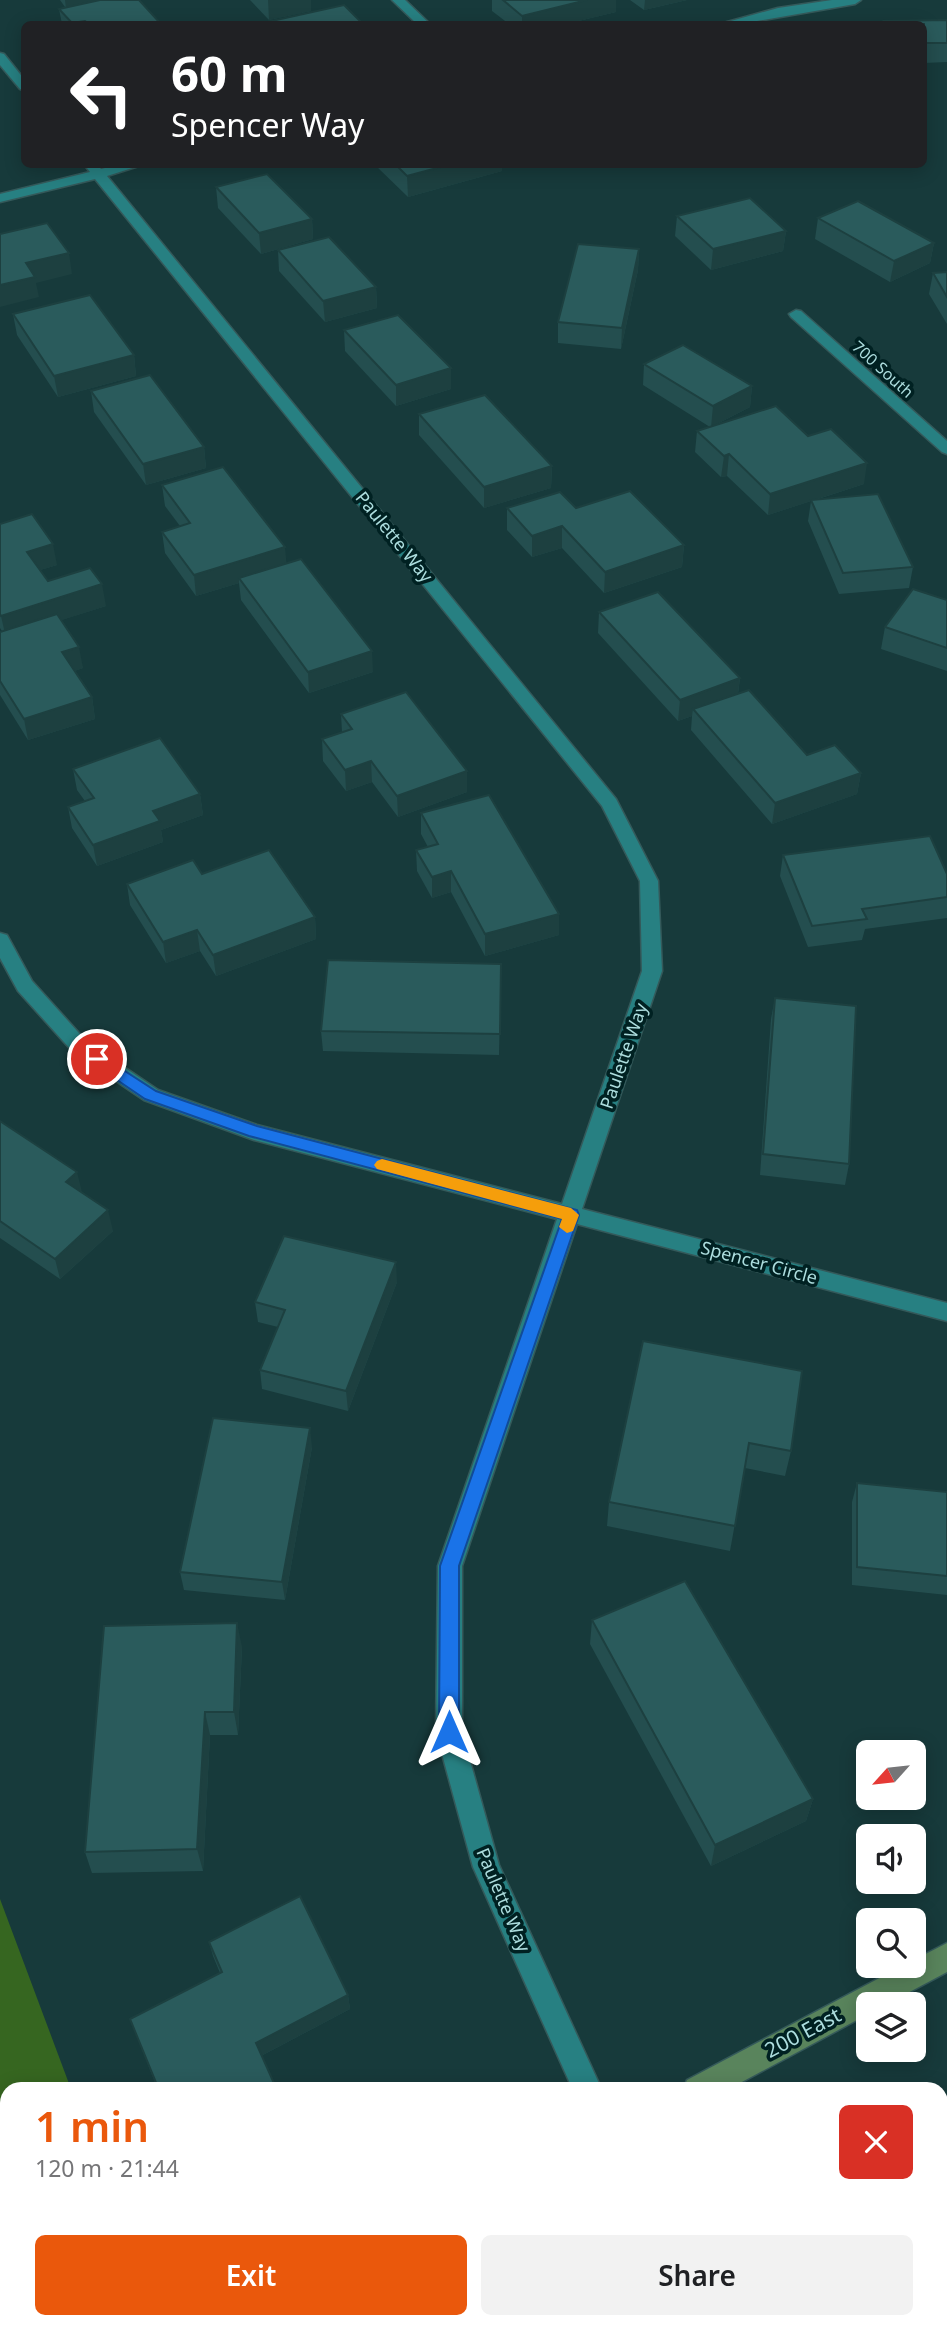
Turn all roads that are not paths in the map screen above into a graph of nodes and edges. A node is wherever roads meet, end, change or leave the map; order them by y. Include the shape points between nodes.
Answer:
1 (398, 0) edge
2 (855, 0) edge
3 (421, 21) edge
4 (739, 21) edge
5 (0, 57) edge
6 (21, 82) edge
7 (94, 169) edge
8 (0, 198) edge
9 (796, 314) dead end
10 (947, 449) edge
11 (0, 940) edge
12 (571, 1215) junction
13 (947, 1312) edge
14 (947, 1957) edge
15 (584, 2082) edge
16 (712, 2082) edge

1 - 3 street
2 - 4 street
5 - 6 street
7 - 8 street
7 - 12 street, Paulette Way via 610,803 649,881 652,971
9 - 10 street, 700 South
11 - 12 street, Spencer Circle via 24,986 80,1047 151,1095 254,1132
12 - 13 street, Spencer Circle
12 - 15 street, Paulette Way via 450,1566 449,1732 486,1867
14 - 16 main road, 200 East

